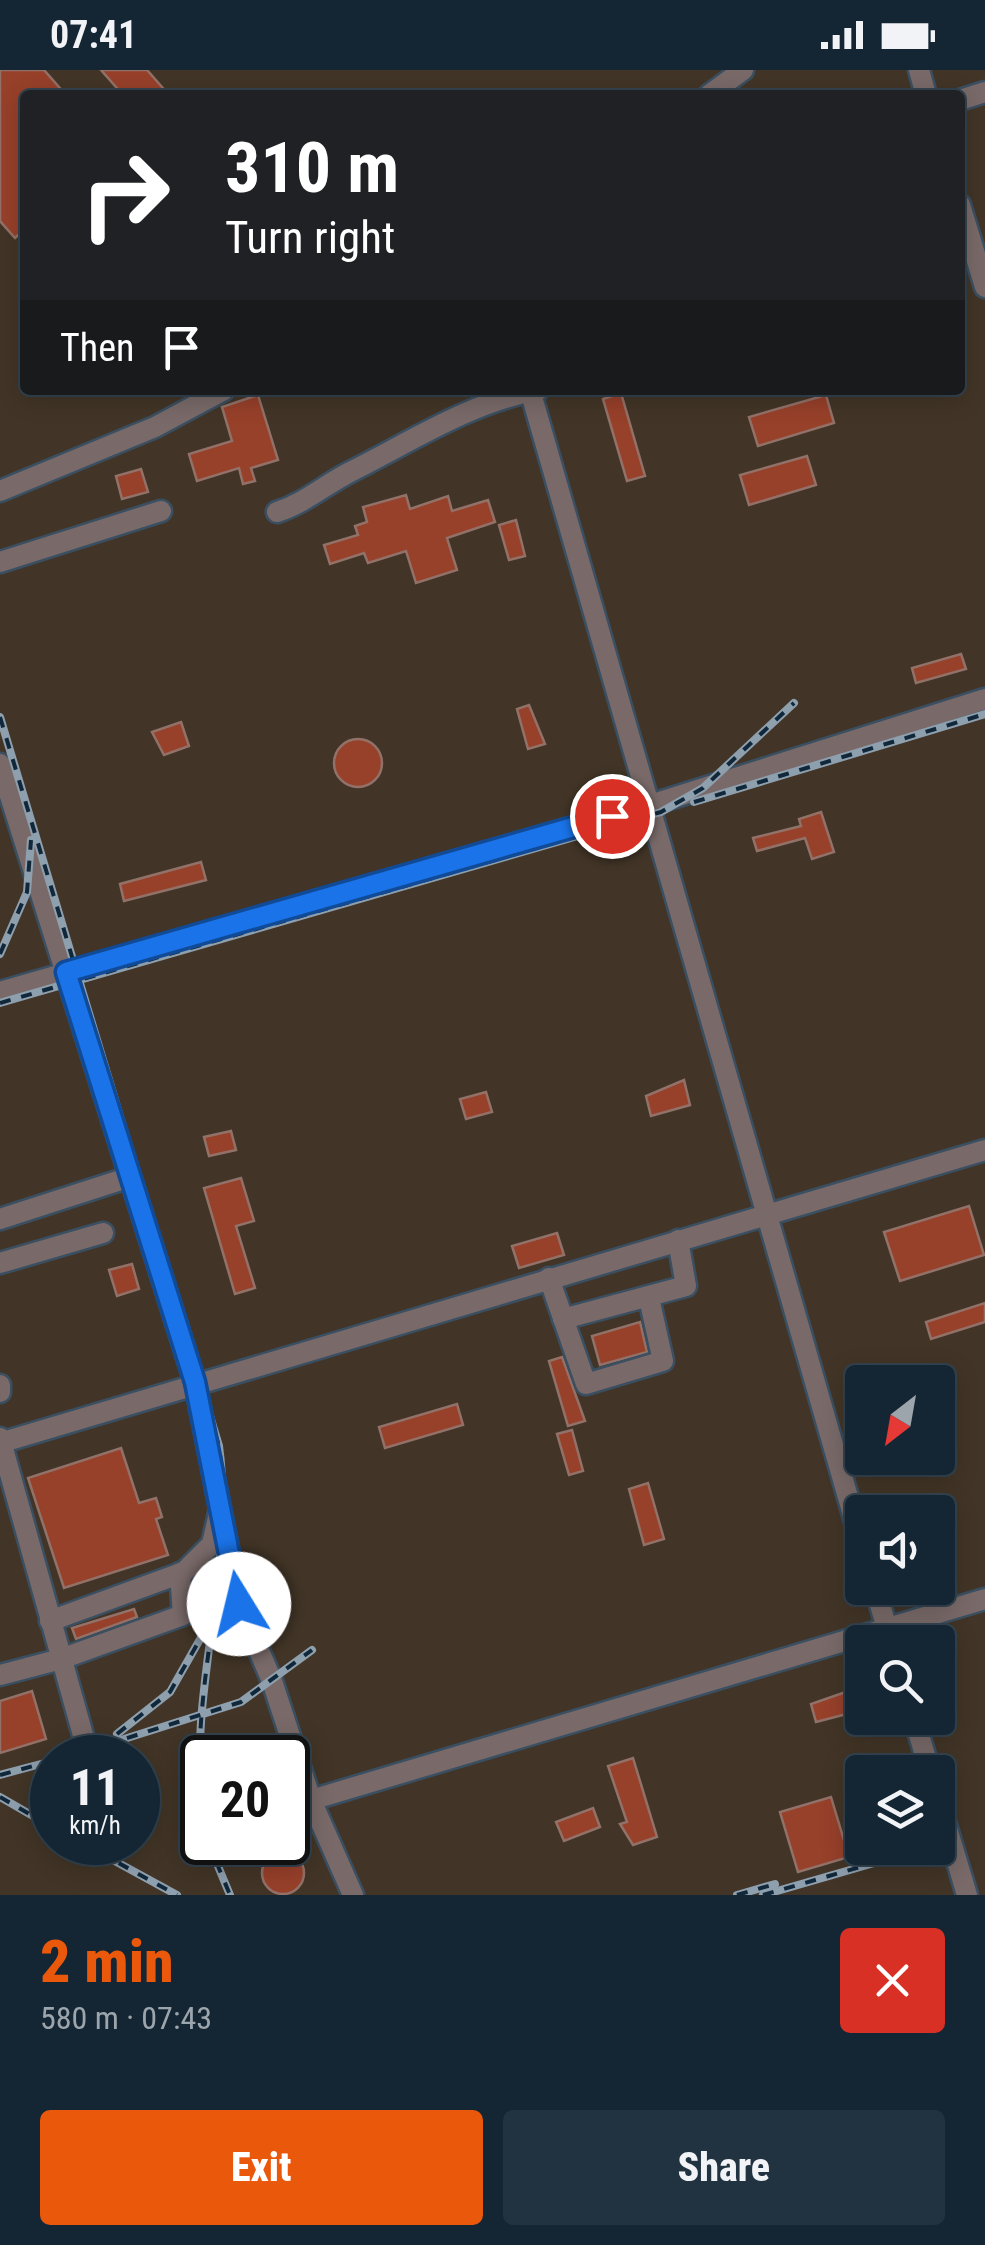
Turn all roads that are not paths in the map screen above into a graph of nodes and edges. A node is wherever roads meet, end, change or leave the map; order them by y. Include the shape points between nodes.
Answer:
1 (743, 70) edge
2 (716, 90) edge
3 (965, 227) edge
4 (974, 264) edge
5 (985, 287) edge
6 (215, 395) edge
7 (509, 395) edge
8 (534, 395) edge
9 (0, 491) edge
10 (161, 511) dead end
11 (276, 512) dead end
12 (0, 562) edge
13 (985, 699) edge
14 (0, 764) edge
15 (650, 805) junction
16 (66, 972) junction
17 (0, 992) edge
18 (985, 1150) edge
19 (130, 1177) junction
20 (765, 1215) junction
21 (0, 1219) edge
22 (103, 1232) dead end
23 (678, 1240) junction
24 (0, 1263) edge
25 (549, 1278) junction
26 (648, 1298) junction
27 (563, 1320) junction
28 (195, 1382) junction
29 (0, 1441) edge
30 (847, 1495) edge
31 (222, 1502) junction
32 (180, 1573) junction
33 (985, 1599) edge
34 (50, 1621) junction
35 (918, 1625) edge
36 (845, 1649) edge
37 (61, 1659) junction
38 (0, 1675) edge
39 (84, 1735) dead end
40 (312, 1800) junction
41 (955, 1857) edge
42 (353, 1895) edge
43 (966, 1895) edge

1 - 2 lane
3 - 4 lane
4 - 5 lane
6 - 9 lane via 156,427
7 - 11 lane via 418,434
8 - 15 lane
10 - 12 lane
13 - 15 lane
14 - 16 lane
15 - 16 lane
15 - 20 lane
16 - 17 lane
16 - 19 lane
18 - 20 lane
19 - 21 lane
19 - 28 lane
20 - 23 lane
20 - 30 lane
22 - 24 lane
23 - 25 lane
23 - 26 lane via 686,1286
25 - 27 lane
25 - 28 lane
26 - 27 lane
26 - 27 lane via 663,1361 586,1384
28 - 29 lane
28 - 31 lane
29 - 34 lane
31 - 32 lane via 212,1544
31 - 40 lane via 239,1604
32 - 34 lane
32 - 37 lane via 183,1615
33 - 35 lane
34 - 37 lane
36 - 40 lane
37 - 38 lane
37 - 39 lane
40 - 42 lane
41 - 43 lane

